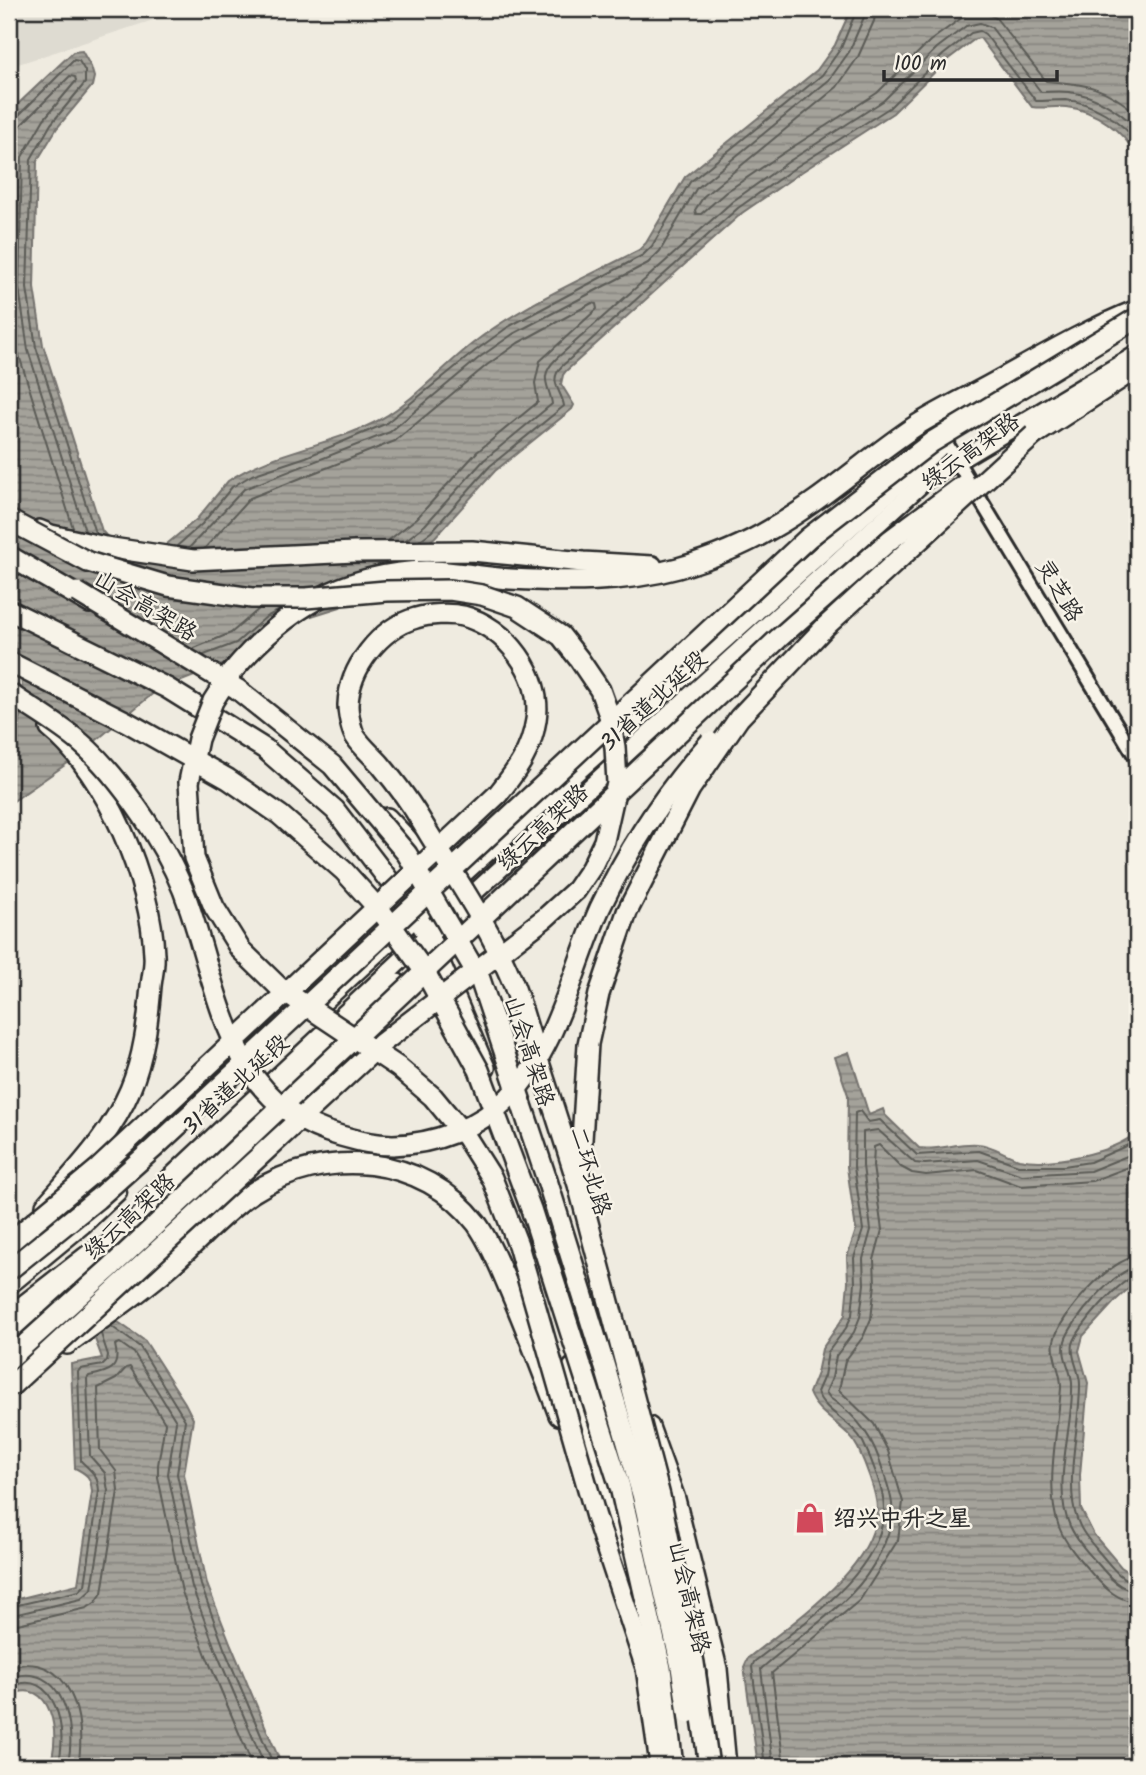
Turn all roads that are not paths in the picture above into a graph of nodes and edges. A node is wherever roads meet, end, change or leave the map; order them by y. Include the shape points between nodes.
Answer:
1 (1137, 311) edge
2 (1137, 318) edge
3 (1137, 354) edge
4 (1137, 368) edge
5 (1034, 435) junction
6 (946, 443) junction
7 (957, 461) junction
8 (9, 518) edge
9 (9, 550) edge
10 (9, 556) edge
11 (678, 568) junction
12 (9, 610) edge
13 (9, 626) edge
14 (826, 626) junction
15 (192, 661) junction
16 (9, 662) edge
17 (167, 688) junction
18 (9, 693) edge
19 (1137, 759) edge
20 (449, 887) junction
21 (463, 905) junction
22 (417, 917) junction
23 (428, 935) junction
24 (397, 984) junction
25 (458, 1002) junction
26 (353, 1006) junction
27 (579, 1188) junction
28 (13, 1240) edge
29 (9, 1270) edge
30 (9, 1286) edge
31 (9, 1315) edge
32 (9, 1336) edge
33 (9, 1359) edge
34 (16, 1382) edge
35 (583, 1477) junction
36 (658, 1766) edge
37 (673, 1766) edge
38 (696, 1766) edge
39 (709, 1766) edge
40 (726, 1766) edge

1 - 6 main road via 1018,386
1 - 11 highway via 1097,326 918,425 769,531
2 - 29 highway, 绿云高架路, bridge via 932,442 808,538 164,1139
3 - 7 main road, 31省道北延段
4 - 5 highway, 绿云高架路
5 - 14 highway, bridge
5 - 33 highway, 绿云高架路, bridge via 890,540 779,638
6 - 7 street, 灵芝路
6 - 20 main road
7 - 19 street, 灵芝路
7 - 21 main road, 31省道北延段 via 926,480
8 - 11 highway via 51,535 193,560 472,551
8 - 34 highway, bridge via 88,562 168,586 252,598 450,590 517,607 561,636 600,690 615,747 617,783 604,841 576,890 382,1043
9 - 15 highway, 山会高架路, bridge
10 - 15 highway, bridge
11 - 35 highway, bridge via 617,580 512,579 426,571 378,577 339,589 280,622 231,673 212,701 189,782 194,858 214,906 240,949 281,989 398,1067 433,1097 492,1178 518,1245
12 - 17 highway
13 - 17 highway
14 - 18 highway, bridge via 742,707 681,775 627,854 531,1073 507,1100 479,1121 419,1144 373,1145 324,1132 289,1114 253,1076 222,1017 190,907 151,829 111,774 81,743
14 - 27 highway, bridge via 739,718 690,789 627,912 602,982 588,1044
15 - 20 highway, 二环北路, bridge via 237,687 329,755
15 - 38 highway, 山会高架路, bridge via 237,690 332,765 407,854 480,979 642,1494 681,1667
16 - 37 highway, 山会高架路, bridge via 228,779 280,815 360,888 425,972 480,1070 531,1209 620,1487 661,1668
17 - 22 highway via 265,749 335,810
18 - 28 highway, bridge via 64,738 104,796 126,836 147,905 154,955 146,1033 130,1090 100,1144
20 - 21 highway, 二环北路
20 - 22 main road
21 - 23 main road, 31省道北延段
21 - 40 highway, 二环北路 via 511,983 610,1314 675,1499 717,1669
22 - 23 highway
22 - 30 main road via 83,1225
23 - 25 highway
23 - 26 main road, 31省道北延段
24 - 25 highway via 425,986
24 - 26 highway
24 - 32 highway
25 - 36 highway via 497,1095 530,1198 646,1670
26 - 31 main road, 31省道北延段 via 99,1244
27 - 28 highway, bridge via 511,977 474,905 446,863 440,852 433,841 421,819 354,735 348,705 369,650 389,631 415,618 441,615 462,615 503,636 527,670 535,693 536,718 522,764 498,794 448,841 438,850 428,860 408,878 129,1140
27 - 39 highway, bridge via 660,1496 694,1663
34 - 35 highway, bridge via 167,1269 233,1207 268,1184 326,1164 385,1166 438,1188 478,1226 515,1301
35 - 36 highway, bridge via 646,1668

